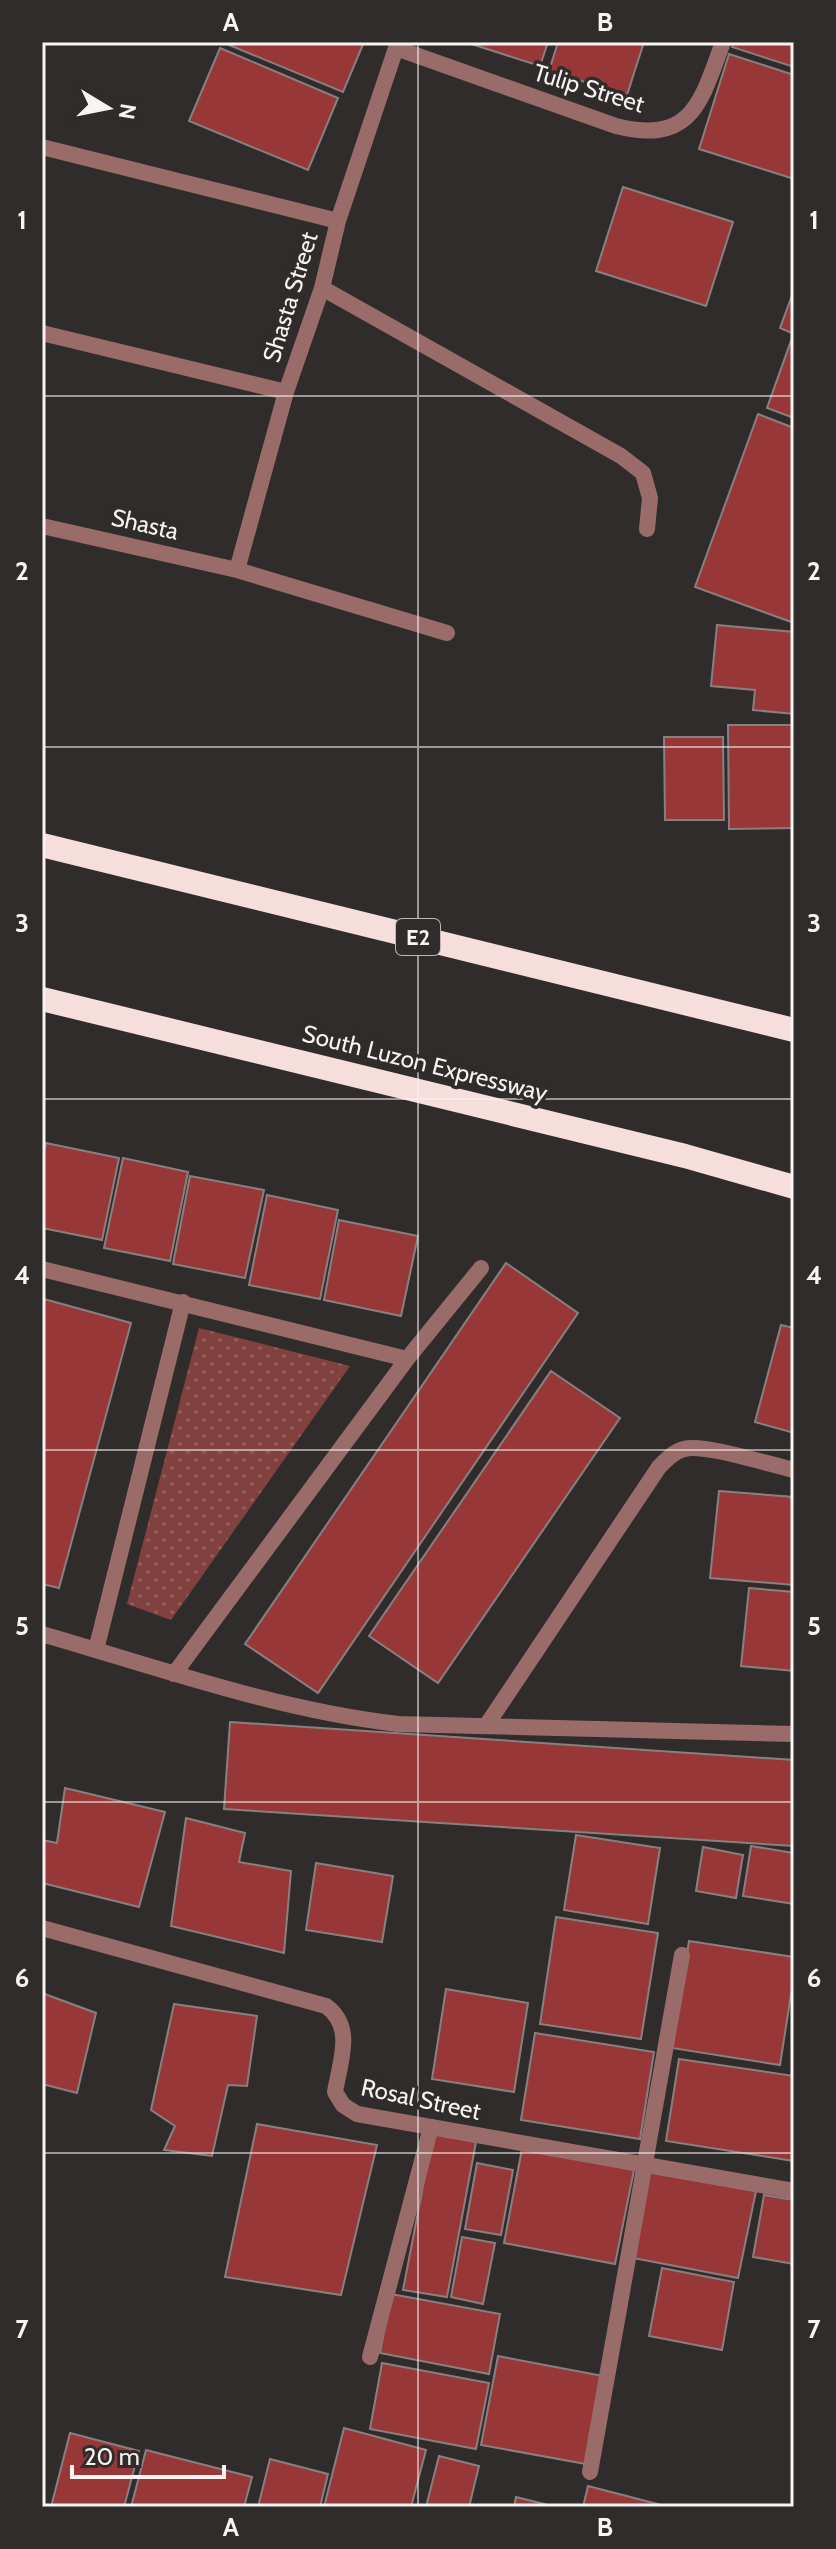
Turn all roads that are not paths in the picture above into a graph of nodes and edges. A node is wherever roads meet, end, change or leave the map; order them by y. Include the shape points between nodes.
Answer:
1 (723, 42) edge
2 (397, 45) edge
3 (42, 147) edge
4 (338, 221) junction
5 (322, 288) junction
6 (42, 333) edge
7 (286, 392) junction
8 (42, 526) edge
9 (647, 529) dead end
10 (237, 570) junction
11 (447, 633) dead end
12 (42, 845) edge
13 (42, 999) edge
14 (794, 1030) edge
15 (794, 1187) edge
16 (481, 1268) dead end
17 (42, 1269) edge
18 (183, 1302) junction
19 (407, 1359) junction
20 (794, 1470) edge
21 (42, 1634) edge
22 (96, 1650) junction
23 (174, 1674) junction
24 (486, 1726) junction
25 (794, 1734) edge
26 (42, 1928) edge
27 (682, 1955) dead end
28 (431, 2127) junction
29 (643, 2166) junction
30 (794, 2191) edge
31 (370, 2357) dead end
32 (590, 2472) dead end

1 - 2 street, Tulip Street via 703,98 688,117 666,129 642,133
2 - 4 street, Shasta Street
3 - 4 street
4 - 5 street, Shasta Street
5 - 7 street, Shasta Street
5 - 9 street via 621,456 643,473 650,498
6 - 7 street
7 - 10 street, Shasta Street
8 - 10 street, Shasta
10 - 11 street, Shasta
12 - 14 highway, E2
13 - 15 highway, South Luzon Expressway
16 - 19 street
17 - 18 street
18 - 19 street
18 - 22 street
19 - 23 street
20 - 24 street via 704,1448 671,1455
21 - 22 street
22 - 23 street
23 - 24 street via 345,1718
24 - 25 street
26 - 28 street, Rosal Street via 326,2006 338,2015 345,2032 335,2092 343,2105 357,2114
27 - 29 street
28 - 29 street, Rosal Street
28 - 31 street
29 - 30 street, Rosal Street
29 - 32 street

